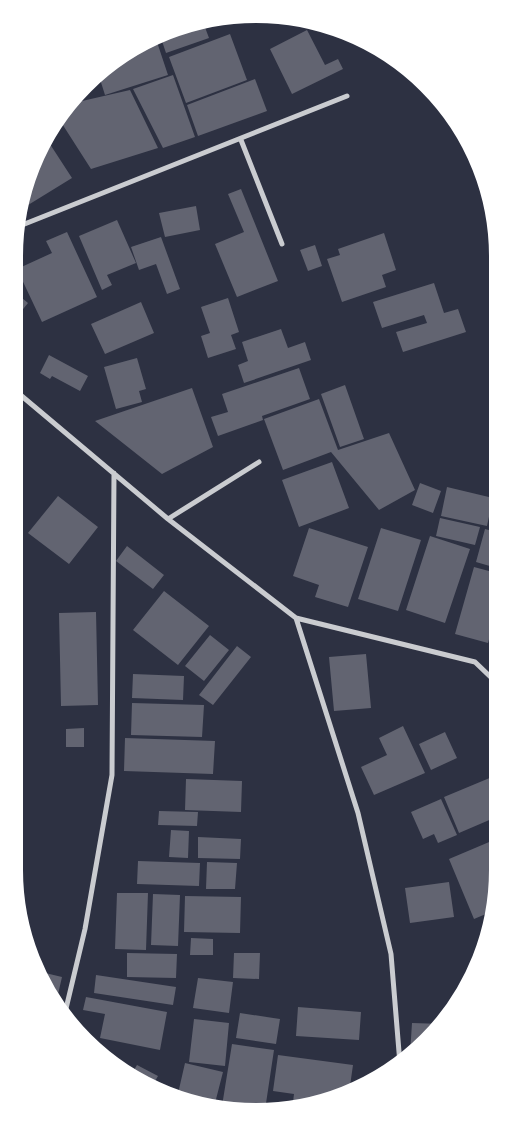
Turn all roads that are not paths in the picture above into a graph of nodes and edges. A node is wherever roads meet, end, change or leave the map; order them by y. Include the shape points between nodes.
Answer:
1 (347, 96) dead end
2 (241, 140) junction
3 (22, 225) edge
4 (282, 244) dead end
5 (20, 395) edge
6 (259, 462) dead end
7 (114, 473) junction
8 (168, 519) junction
9 (296, 618) junction
10 (492, 678) edge
11 (66, 1009) edge
12 (399, 1057) edge

1 - 2 street
2 - 3 street
2 - 4 street
5 - 7 street
6 - 8 street
7 - 8 street
7 - 11 street via 112,775 85,929
8 - 9 street
9 - 10 street via 475,662
9 - 12 street via 360,823 391,954

